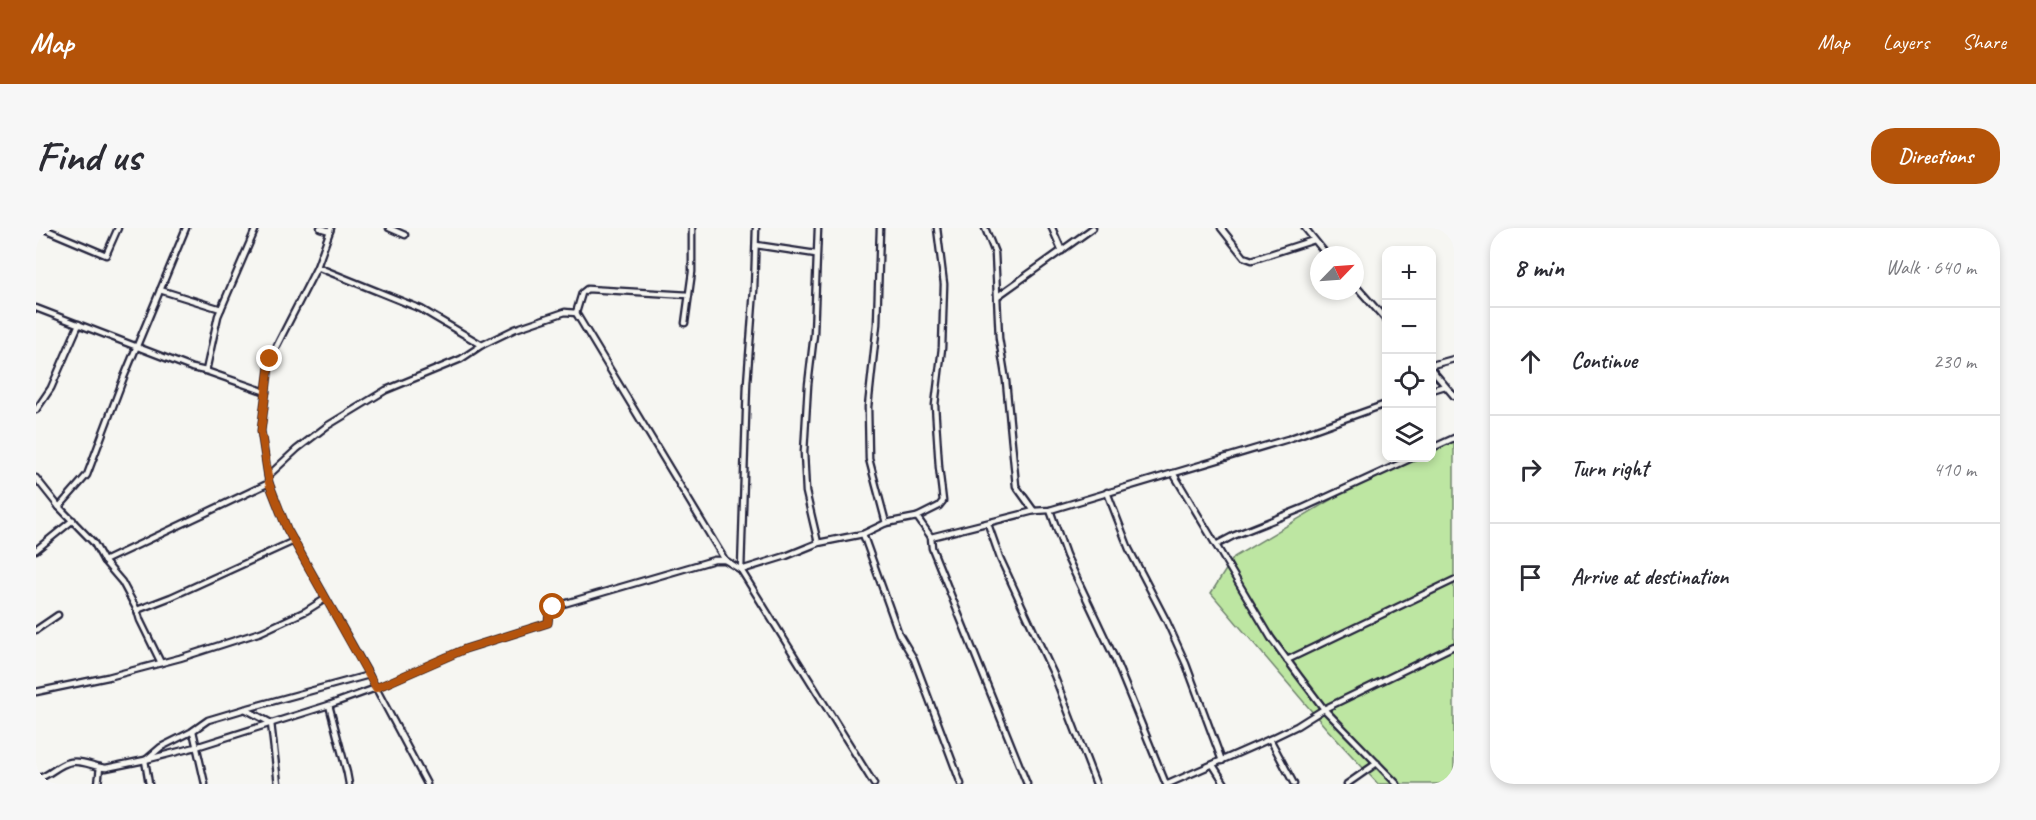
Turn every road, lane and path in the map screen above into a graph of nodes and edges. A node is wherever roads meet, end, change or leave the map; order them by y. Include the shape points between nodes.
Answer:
1 (42, 228) edge
2 (118, 228) edge
3 (186, 228) edge
4 (256, 228) edge
5 (320, 228) edge
6 (388, 228) edge
7 (692, 228) edge
8 (756, 228) edge
9 (818, 228) edge
10 (880, 228) edge
11 (938, 228) edge
12 (985, 228) edge
13 (1052, 228) edge
14 (1094, 228) edge
15 (1221, 228) edge
16 (1305, 228) edge
17 (330, 229) edge
18 (405, 234) dead end
19 (1314, 240) junction
20 (756, 245) junction
21 (1319, 246) edge
22 (1062, 251) junction
23 (816, 254) junction
24 (317, 267) junction
25 (160, 290) junction
26 (689, 295) junction
27 (1364, 295) edge
28 (998, 296) junction
29 (36, 308) edge
30 (221, 309) junction
31 (576, 313) junction
32 (1382, 315) edge
33 (685, 323) dead end
34 (79, 324) junction
35 (137, 345) junction
36 (482, 345) junction
37 (1454, 359) edge
38 (1436, 364) edge
39 (206, 371) junction
40 (1436, 376) edge
41 (1445, 386) junction
42 (1436, 389) edge
43 (266, 392) junction
44 (1454, 396) edge
45 (1382, 405) edge
46 (36, 410) edge
47 (1454, 438) edge
48 (1436, 446) edge
49 (1403, 462) edge
50 (1173, 473) junction
51 (268, 476) junction
52 (36, 478) edge
53 (269, 483) junction
54 (1107, 492) junction
55 (59, 507) junction
56 (1050, 510) junction
57 (1034, 511) junction
58 (917, 517) junction
59 (73, 520) junction
60 (886, 523) junction
61 (988, 524) junction
62 (863, 534) junction
63 (931, 537) junction
64 (294, 541) junction
65 (818, 543) junction
66 (1216, 545) junction
67 (36, 550) edge
68 (725, 560) junction
69 (105, 561) junction
70 (741, 570) junction
71 (1454, 580) edge
72 (326, 599) junction
73 (137, 610) junction
74 (58, 615) dead end
75 (36, 630) edge
76 (1454, 646) edge
77 (1287, 660) junction
78 (161, 663) junction
79 (369, 675) junction
80 (376, 688) junction
81 (36, 692) edge
82 (329, 705) junction
83 (245, 709) junction
84 (1324, 709) junction
85 (271, 723) junction
86 (192, 731) junction
87 (1270, 740) junction
88 (196, 747) junction
89 (145, 760) junction
90 (1222, 761) junction
91 (1377, 763) junction
92 (1213, 765) junction
93 (100, 767) junction
94 (36, 779) edge
95 (98, 784) edge
96 (149, 784) edge
97 (205, 784) edge
98 (278, 784) edge
99 (349, 784) edge
100 (426, 784) edge
101 (874, 784) edge
102 (961, 784) edge
103 (1027, 784) edge
104 (1096, 784) edge
105 (1167, 784) edge
106 (1225, 784) edge
107 (1294, 784) edge
108 (1347, 784) edge
109 (1397, 784) edge

1 - 2 street via 106,255
3 - 25 street
4 - 30 street
5 - 17 street
6 - 18 street
7 - 26 street
8 - 20 street
9 - 23 street
10 - 60 street via 868,407 869,459
11 - 58 street via 944,284 935,405 943,501
12 - 28 street via 996,253
13 - 22 street
14 - 22 street
15 - 19 street via 1244,257 1252,260
16 - 19 street
17 - 24 street
19 - 21 street
20 - 23 street
20 - 70 street
22 - 28 street
23 - 65 street via 804,452 806,492
24 - 36 street via 422,309
24 - 43 street via 270,359
25 - 30 street
25 - 35 street
26 - 31 street via 587,289
26 - 33 street
27 - 32 street
28 - 57 street via 1016,486
29 - 34 street
30 - 39 street
31 - 36 street via 565,312 515,329
31 - 68 street
34 - 35 street
34 - 46 street via 51,388
35 - 39 street
35 - 55 street via 87,475
36 - 51 street via 461,359 386,390 327,426
37 - 38 street
39 - 43 street
40 - 41 street
41 - 42 street
41 - 44 street
43 - 51 street via 261,431
45 - 50 street via 1288,439
47 - 48 street
49 - 66 street
50 - 54 street
50 - 66 street
51 - 53 street
52 - 55 street
53 - 64 street
53 - 69 street
54 - 56 street
54 - 90 street via 1129,549 1186,663
55 - 59 street
56 - 57 street
56 - 105 street
57 - 61 street
58 - 60 street
58 - 63 street
59 - 67 street
59 - 69 street
60 - 62 street
61 - 63 street
61 - 104 street via 1054,675
62 - 65 street
62 - 102 street
63 - 103 street via 932,548
64 - 72 street
64 - 73 street
65 - 70 street
66 - 77 street
68 - 70 street
68 - 80 street via 553,607 548,623 465,649
69 - 73 street
70 - 101 street
71 - 77 street
72 - 78 street via 261,632
72 - 79 street
73 - 78 street
74 - 75 street
76 - 84 street
77 - 84 street
78 - 81 street
79 - 80 street
79 - 83 street
80 - 82 street
80 - 100 street
82 - 85 street
82 - 99 street
83 - 85 street
83 - 86 street via 208,720
84 - 87 street
84 - 91 street
85 - 88 street
85 - 98 street
86 - 88 street
86 - 89 street
87 - 90 street
87 - 107 street
88 - 89 street
88 - 97 street
89 - 93 street
89 - 96 street
90 - 92 street
91 - 108 street
91 - 109 street
92 - 105 street
92 - 106 street
93 - 94 street via 72,761
93 - 95 street

